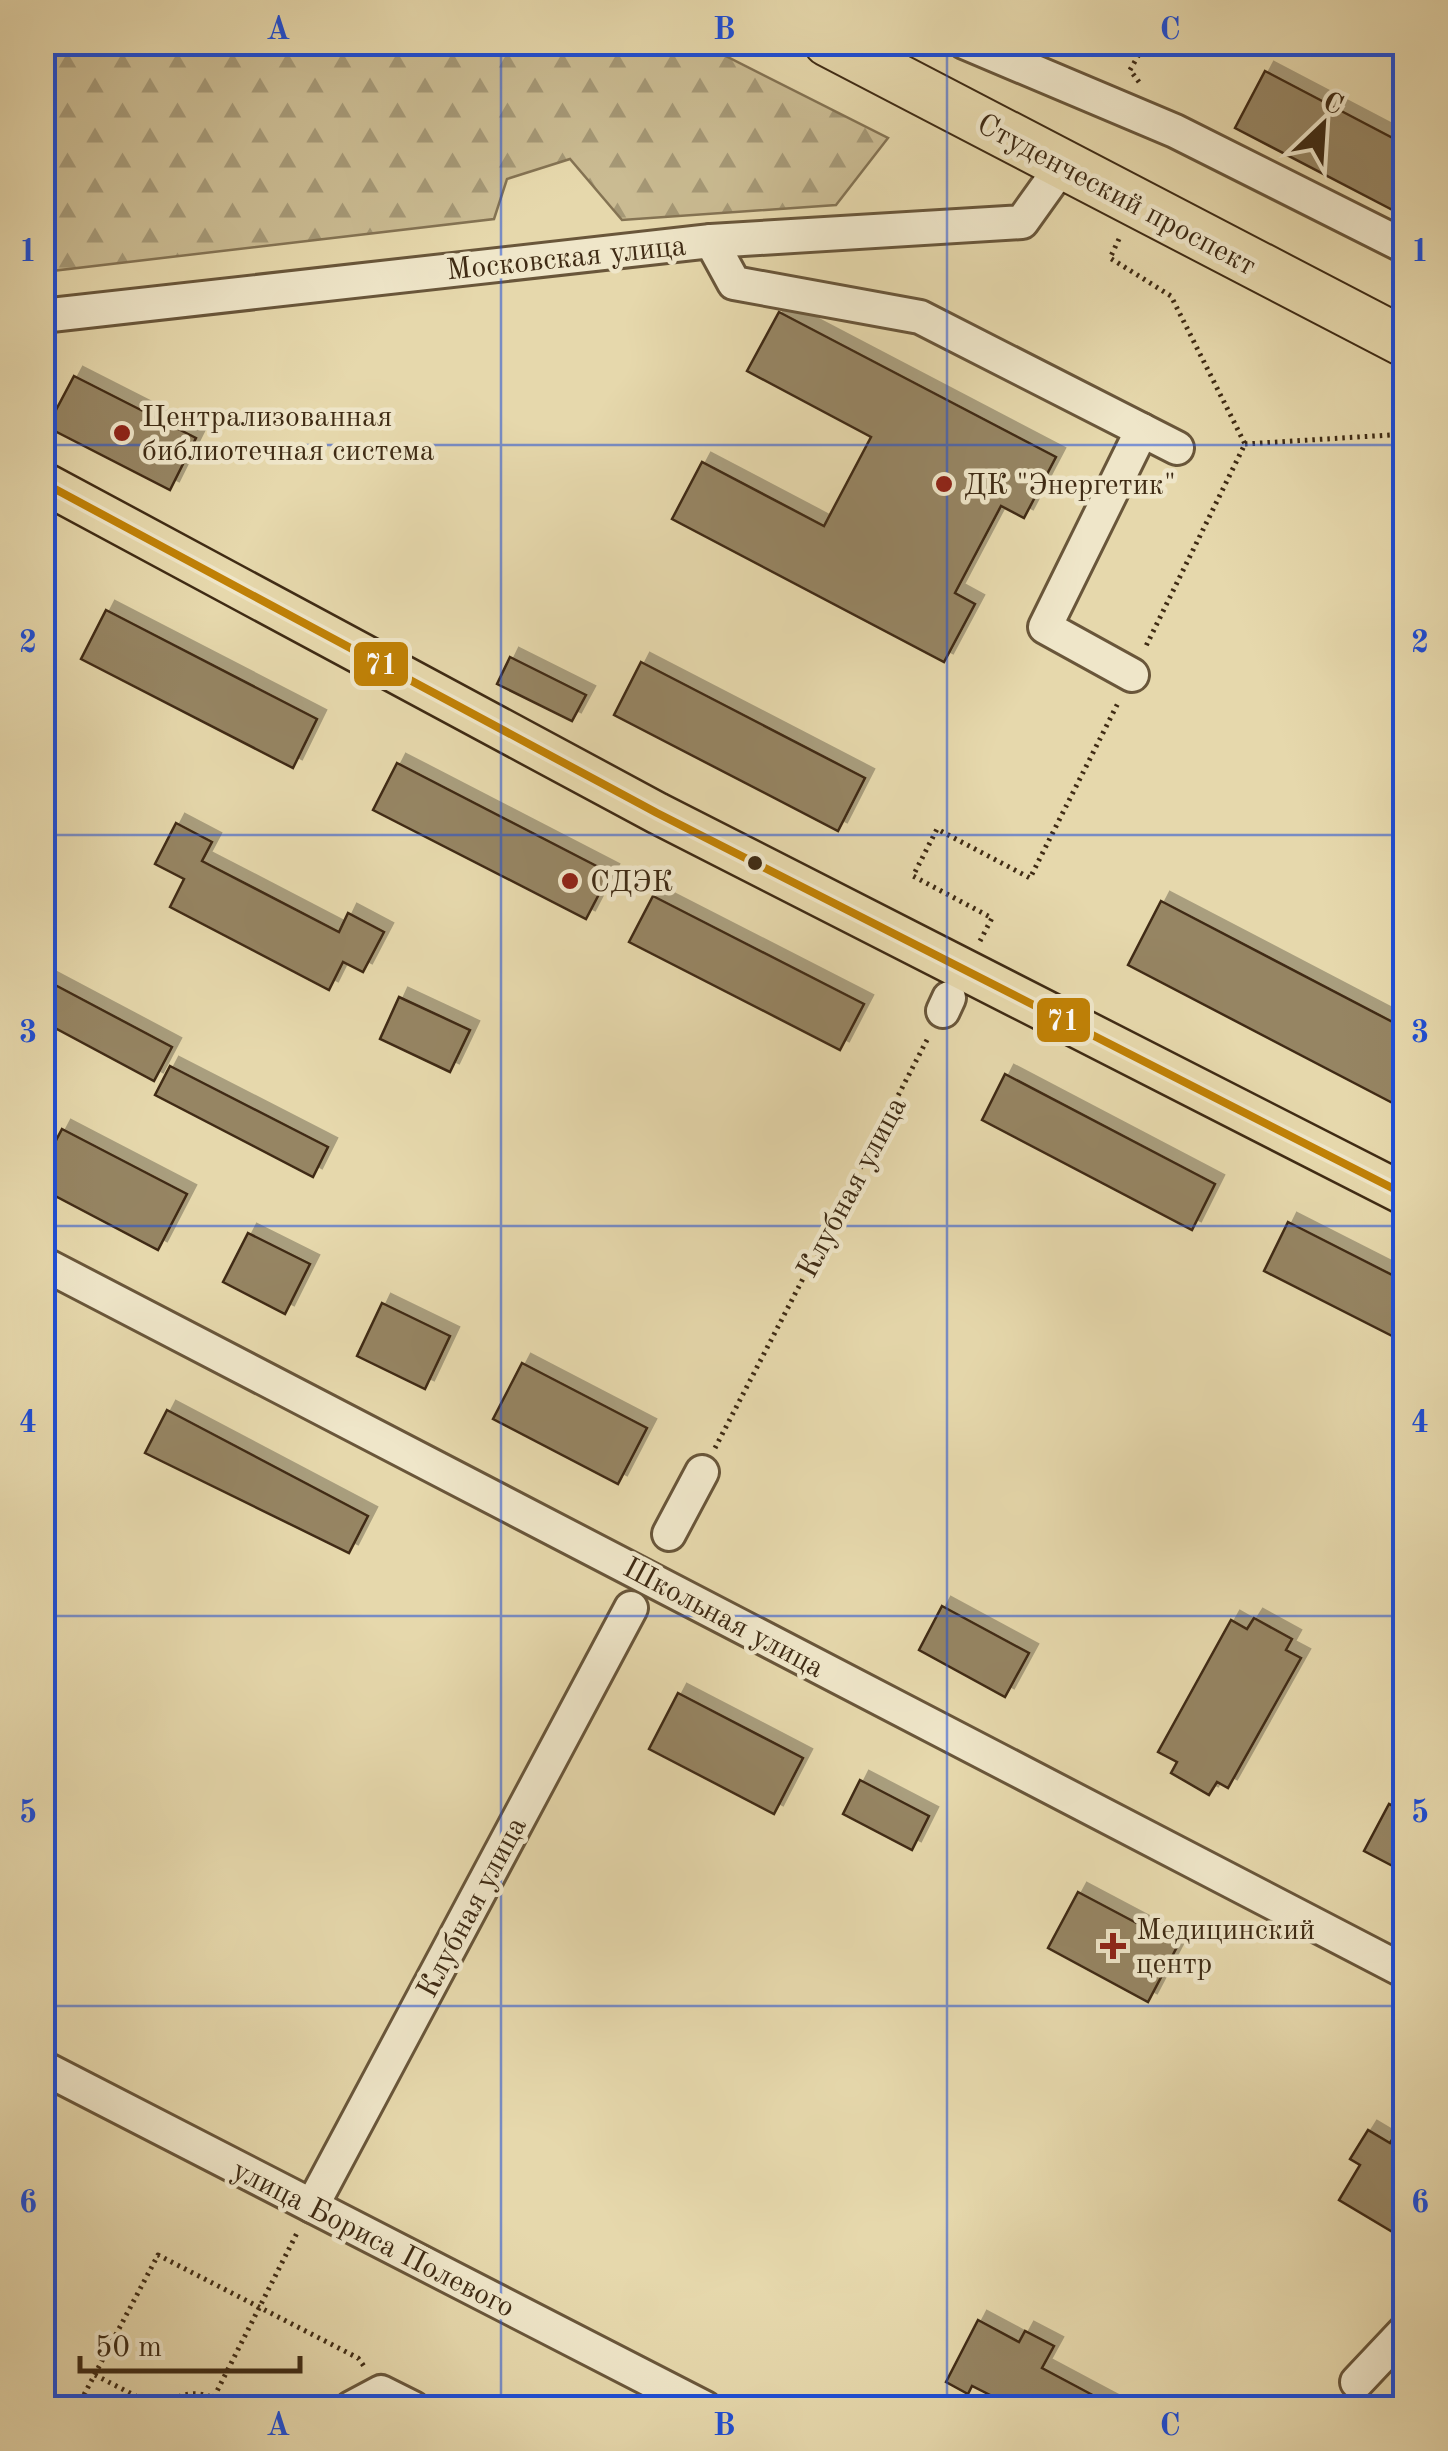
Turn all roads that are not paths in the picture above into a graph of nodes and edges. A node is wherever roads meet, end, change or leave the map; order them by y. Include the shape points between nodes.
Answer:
1 (964, 42) edge
2 (843, 46) edge
3 (1062, 166) junction
4 (710, 241) junction
5 (1406, 248) edge
6 (42, 316) edge
7 (1406, 343) edge
8 (1142, 430) junction
9 (1177, 448) dead end
10 (42, 482) edge
11 (1132, 675) road end
12 (1406, 1195) edge
13 (42, 1262) edge
14 (702, 1472) road end
15 (670, 1534) dead end
16 (630, 1608) dead end
17 (1406, 1972) edge
18 (42, 2067) edge
19 (312, 2206) junction
20 (1406, 2330) edge
21 (1357, 2382) dead end
22 (351, 2408) edge
23 (413, 2408) edge
24 (705, 2408) edge

1 - 5 street via 1175,131
2 - 3 highway, Студенческий проспект
3 - 4 street, Московская улица via 1022,222
3 - 7 highway, Студенческий проспект
4 - 6 street, Московская улица
4 - 8 street via 734,283 920,317
8 - 9 street
8 - 11 street via 1045,627
10 - 12 main road via 657,814
13 - 17 street, Школьная улица
14 - 15 street
16 - 19 street, Клубная улица
18 - 19 street, улица Бориса Полевого
19 - 24 street, улица Бориса Полевого
20 - 21 street
22 - 23 street via 382,2392

